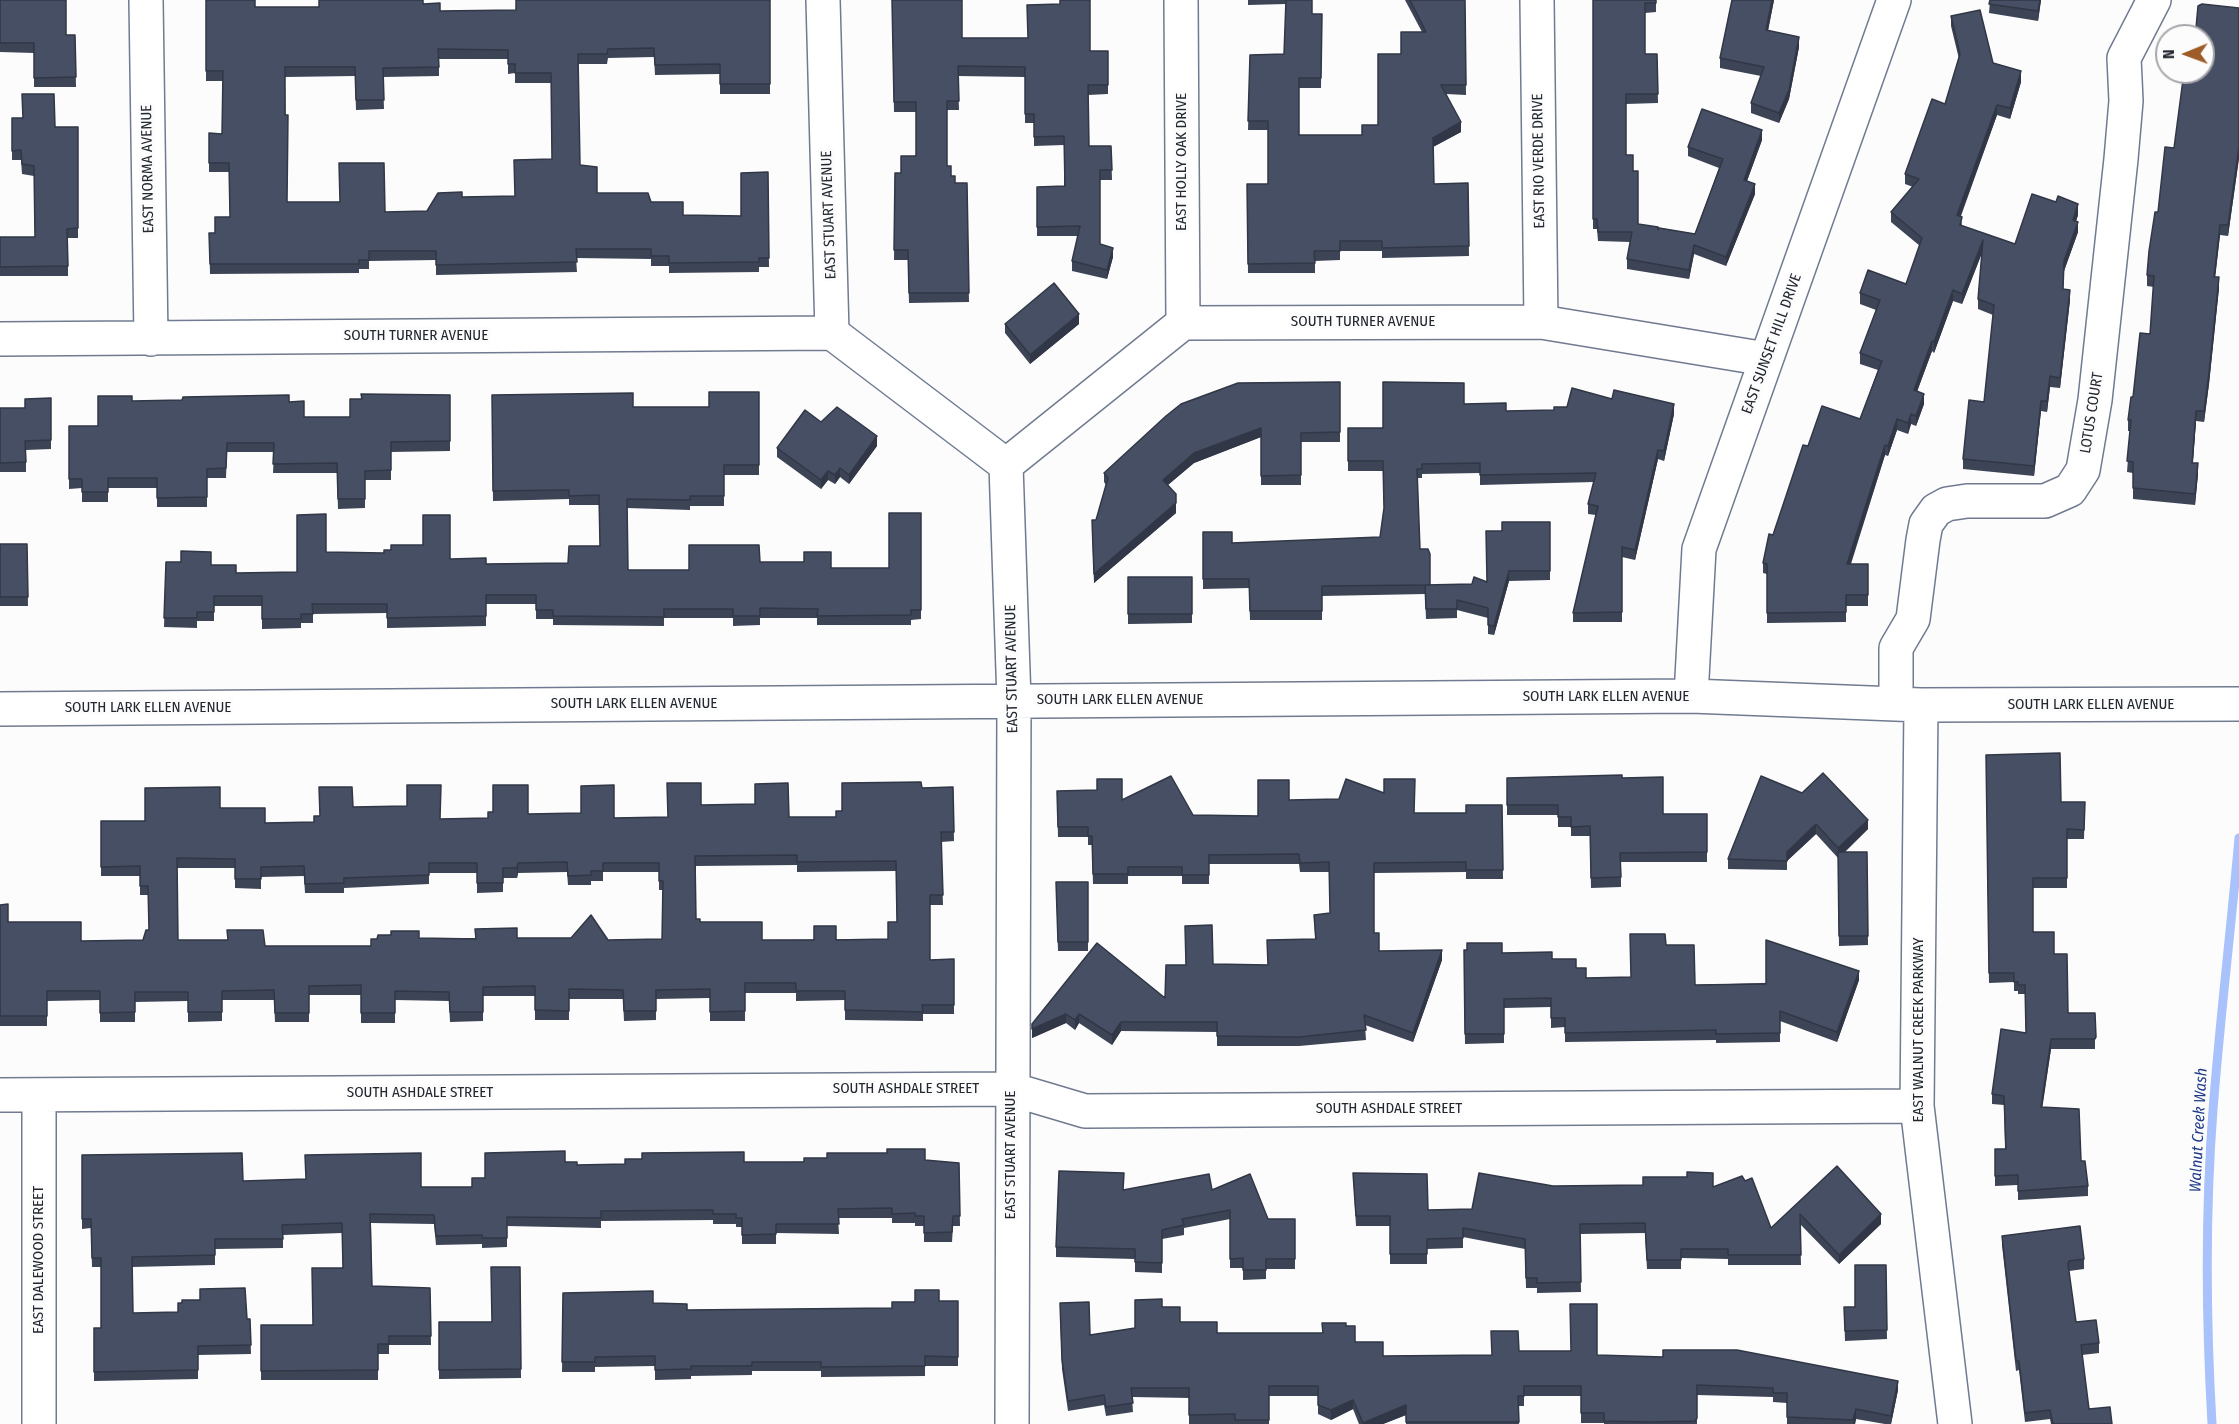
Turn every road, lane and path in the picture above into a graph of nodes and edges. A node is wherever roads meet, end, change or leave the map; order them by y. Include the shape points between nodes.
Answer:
1 (146, 0) edge
2 (823, 0) edge
3 (1181, 0) edge
4 (1537, 0) edge
5 (1894, 0) edge
6 (2154, 0) edge
7 (1541, 321) junction
8 (1183, 323) junction
9 (832, 333) junction
10 (0, 339) edge
11 (151, 339) junction
12 (1766, 359) junction
13 (1006, 465) junction
14 (1691, 696) junction
15 (1014, 701) junction
16 (1909, 704) junction
17 (2230, 704) edge
18 (0, 709) edge
19 (1011, 1089) junction
20 (0, 1095) edge
21 (39, 1095) junction
22 (1917, 1106) junction
23 (39, 1424) edge
24 (1012, 1424) edge
25 (1955, 1424) edge

1 - 11 street, EAST NORMA AVENUE
2 - 9 street, EAST STUART AVENUE
3 - 8 street, EAST HOLLY OAK DRIVE
4 - 7 street, EAST RIO VERDE DRIVE
5 - 12 street, EAST SUNSET HILL DRIVE
6 - 16 street, LOTUS COURT via 2124,58 2126,101 2121,159 2096,400 2083,470 2070,490 2045,501 1967,501 1936,510 1926,524 1913,619 1896,648
7 - 8 street, SOUTH TURNER AVENUE
7 - 12 street, SOUTH TURNER AVENUE
8 - 13 street
9 - 11 street, SOUTH TURNER AVENUE
9 - 13 street
10 - 11 street, SOUTH TURNER AVENUE
12 - 14 street, EAST SUNSET HILL DRIVE via 1699,549
13 - 15 street, EAST STUART AVENUE
14 - 15 street, SOUTH LARK ELLEN AVENUE
14 - 16 street, SOUTH LARK ELLEN AVENUE
15 - 18 street, SOUTH LARK ELLEN AVENUE
15 - 19 street, EAST STUART AVENUE
16 - 17 street, SOUTH LARK ELLEN AVENUE
16 - 22 street, EAST WALNUT CREEK PARKWAY
19 - 21 street, SOUTH ASHDALE STREET
19 - 22 street, SOUTH ASHDALE STREET via 1085,1110
19 - 24 street, EAST STUART AVENUE
20 - 21 street, SOUTH ASHDALE STREET
21 - 23 street, EAST DALEWOOD STREET
22 - 25 street, EAST WALNUT CREEK PARKWAY

